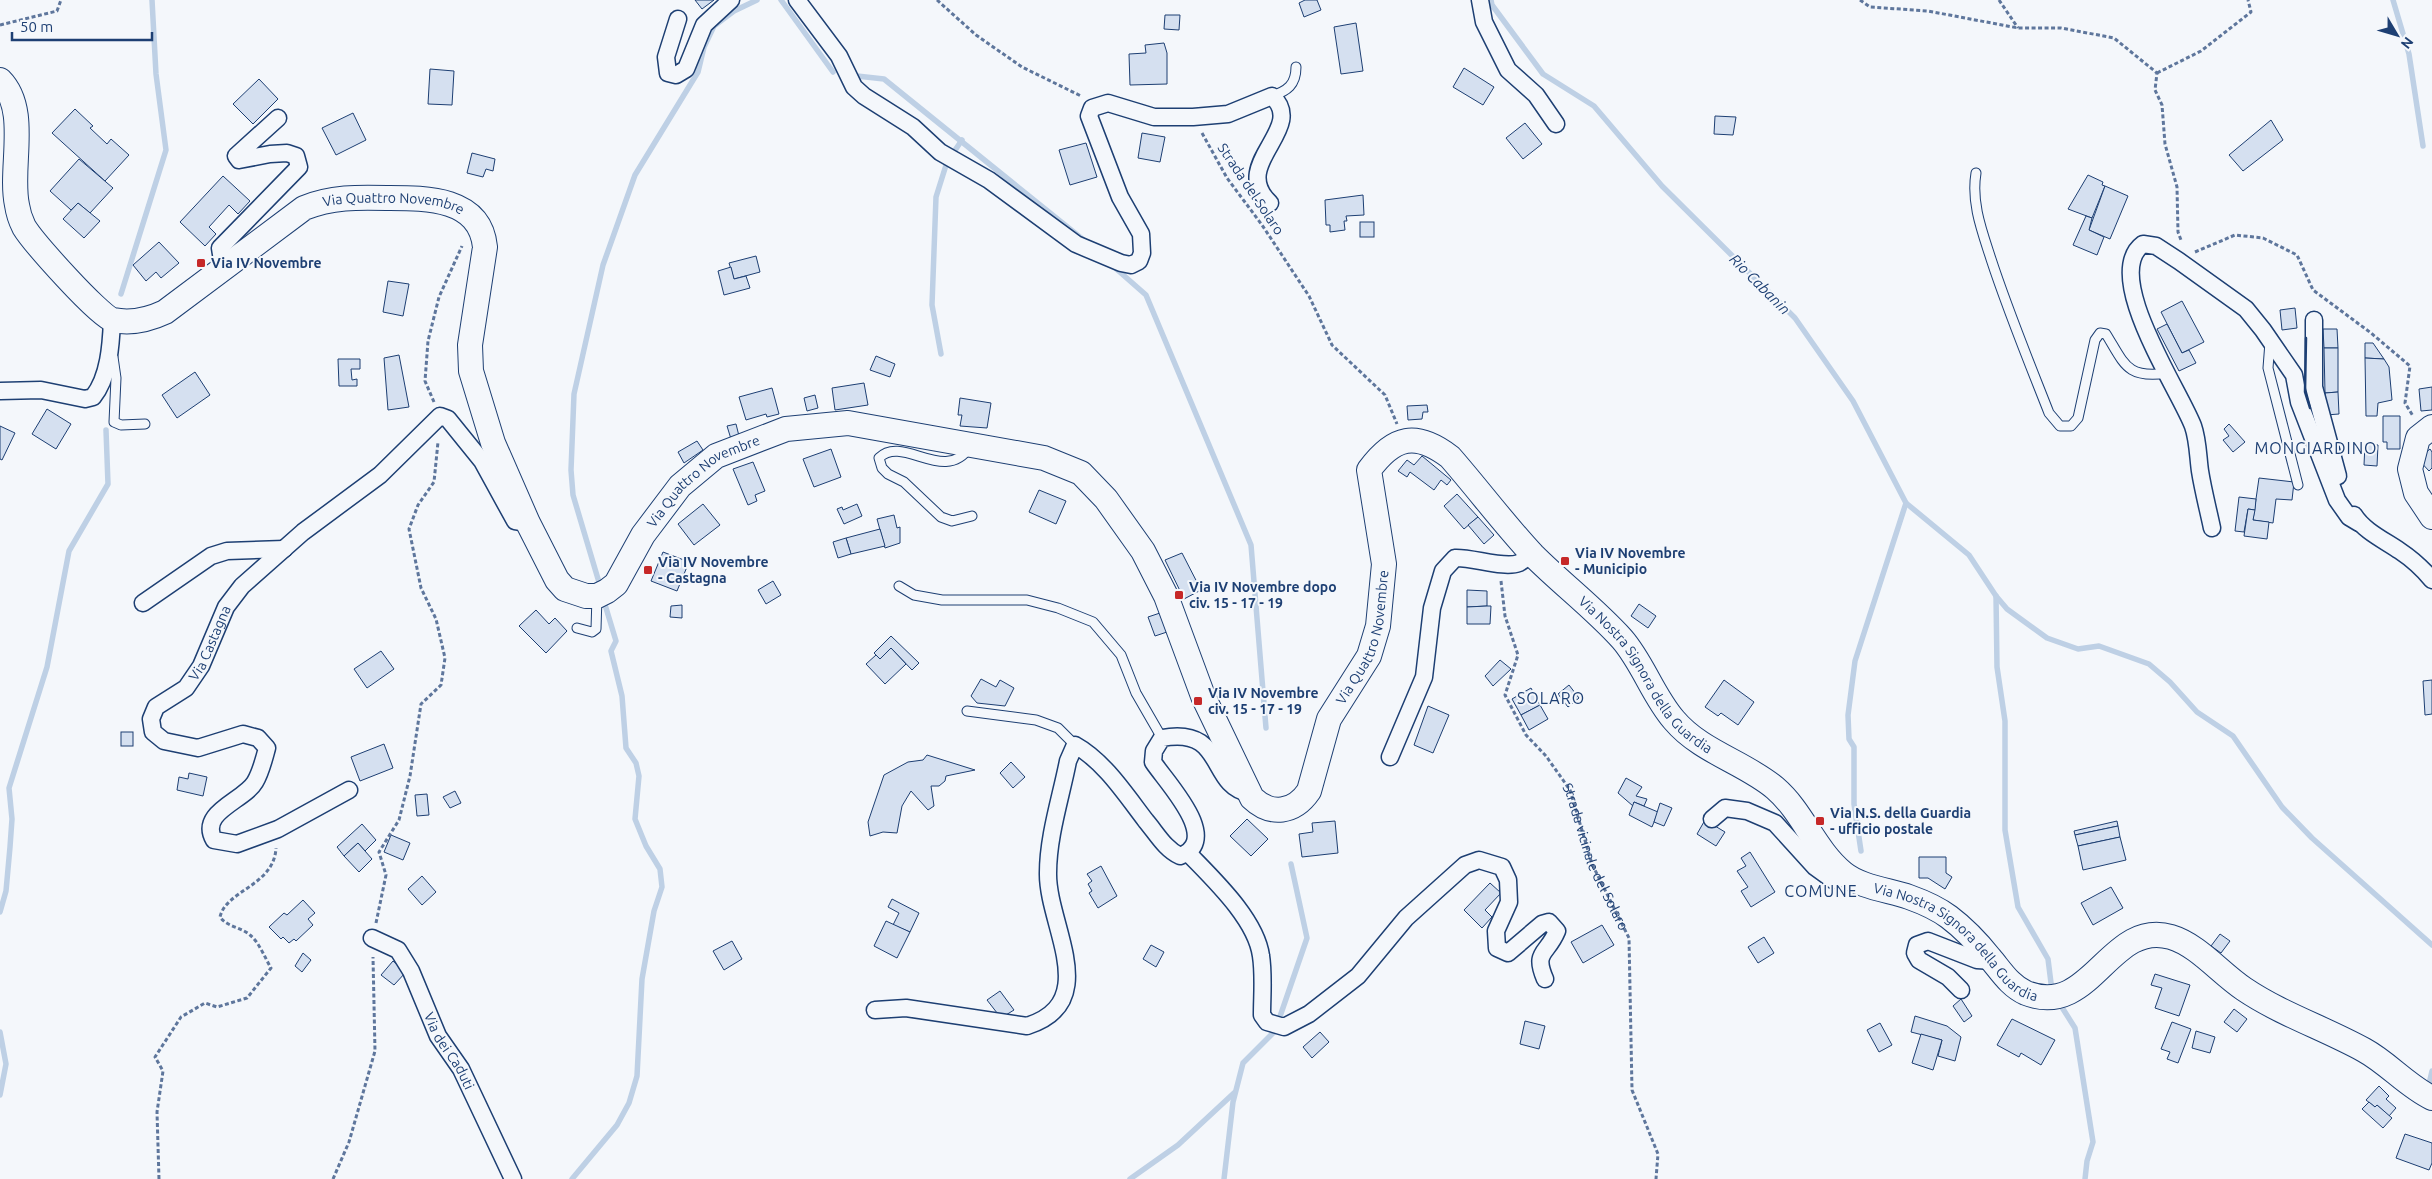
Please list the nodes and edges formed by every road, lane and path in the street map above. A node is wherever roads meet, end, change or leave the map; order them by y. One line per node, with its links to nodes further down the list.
1 (61, 0): 10 (path)
2 (731, 0): 9 (street)
3 (797, 0): 17 (street)
4 (938, 0): 15 (path)
5 (1480, 0): 19 (street)
6 (1860, 0): 11 (path)
7 (1999, 0): 11 (path)
8 (2248, 0): 13 (path)
9 (678, 19)
10 (0, 26)
11 (2018, 28): 13 (path)
12 (1296, 67): 16 (lane)
13 (2157, 73): 23 (path)
14 (0, 80): 26 (main road)
15 (1089, 95)
16 (1272, 96): 17 (street); 21 (street)
17 (1193, 117): 35 (path, Strada del Solaro)
18 (278, 118): 25 (street)
19 (1556, 124)
20 (1976, 173): 30 (lane)
21 (1270, 203)
22 (474, 221): 25 (main road, Via Quattro Novembre); 32 (path); 40 (main road, Via Quattro Novembre)
23 (2183, 248)
24 (2194, 252): 34 (path)
25 (224, 267): 26 (main road, Via Quattro Novembre)
26 (112, 320): 29 (street)
27 (2314, 320): 41 (street)
28 (2270, 339): 30 (street); 37 (lane); 41 (street)
29 (111, 344): 31 (street); 33 (lane)
30 (2168, 373): 42 (street)
31 (0, 391)
32 (440, 416): 40 (street); 43 (street, Via Castagna); 61 (path)
33 (145, 424)
34 (2425, 432): 39 (main road)
35 (1404, 441): 44 (main road, Via Nostra Signora della Guardia); 56 (main road, Via Quattro Novembre)
36 (972, 445): 38 (lane); 48 (main road, Via Quattro Novembre); 56 (main road, Via Quattro Novembre)
37 (2298, 485)
38 (972, 516)
39 (2432, 517)
40 (528, 523): 48 (main road, Via Quattro Novembre)
41 (2359, 523): 46 (street)
42 (2212, 528)
43 (284, 549): 49 (street); 58 (street, Via Castagna)
44 (1532, 553): 45 (street); 60 (main road, Via Nostra Signora della Guardia)
45 (1481, 562): 54 (street); 70 (path, Strada vicinale del Solaro)
46 (2432, 580)
47 (899, 586): 52 (lane)
48 (605, 591): 50 (lane)
49 (143, 603)
50 (576, 628)
51 (966, 711): 53 (lane)
52 (1162, 738): 56 (street); 59 (street)
53 (1075, 745): 59 (street); 65 (street)
54 (1390, 756)
55 (349, 790): 58 (street, Via Castagna)
56 (1249, 793)
57 (1712, 819): 60 (street)
58 (278, 829): 67 (path)
59 (1188, 853): 63 (street)
60 (1846, 876): 62 (main road, Via Nostra Signora della Guardia)
61 (372, 938): 68 (path); 69 (street, Via dei Caduti)
62 (1993, 961): 64 (street); 66 (main road, Via Nostra Signora della Guardia)
63 (1545, 979)
64 (1961, 990)
65 (875, 1010)
66 (2432, 1098)
67 (159, 1179)
68 (333, 1179)
69 (513, 1179)
70 (1656, 1179)

